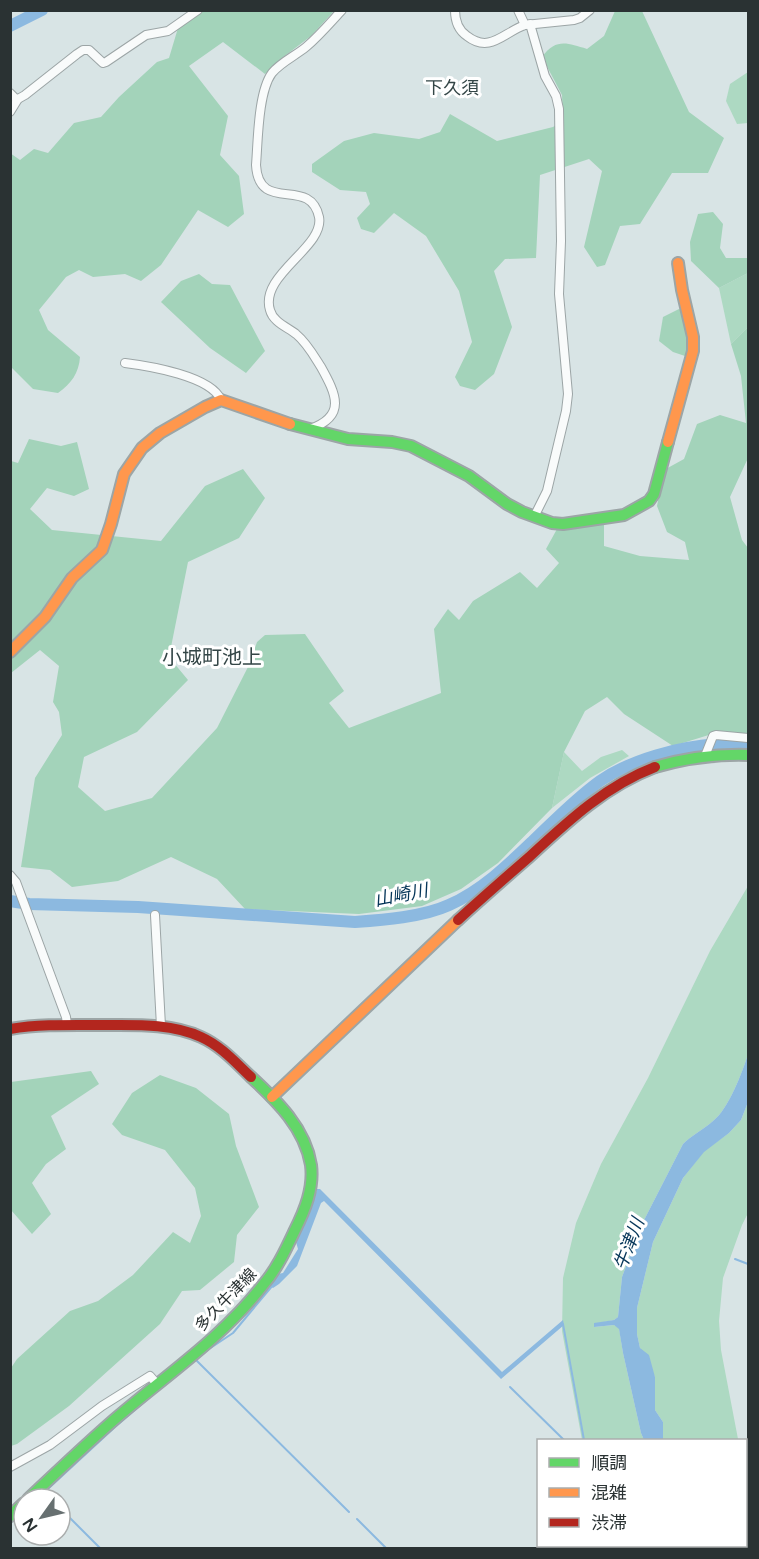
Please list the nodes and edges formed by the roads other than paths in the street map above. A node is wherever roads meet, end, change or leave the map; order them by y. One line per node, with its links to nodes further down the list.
1 (198, 10): 8 (street)
2 (342, 10): 13 (street)
3 (455, 10): 6 (street)
4 (518, 10): 6 (street)
5 (590, 10): 6 (street)
6 (528, 25): 14 (street)
7 (10, 93): 8 (street)
8 (18, 99): 9 (street)
9 (10, 112)
10 (678, 263): 14 (street)
11 (125, 363): 12 (street)
12 (221, 400): 13 (street); 15 (street)
13 (310, 429): 14 (street)
14 (534, 517)
15 (10, 652)
16 (748, 738): 17 (street)
17 (706, 753): 18 (street); 24 (street)
18 (748, 755)
19 (10, 875): 21 (street)
20 (155, 915): 22 (street)
21 (67, 1024): 22 (street, 多久牛津線); 23 (street, 多久牛津線)
22 (161, 1026): 24 (street, 多久牛津線)
23 (10, 1029)
24 (272, 1097): 25 (street, 多久牛津線)
25 (157, 1384): 26 (street); 27 (street, 多久牛津線)
26 (10, 1467)
27 (41, 1487)

